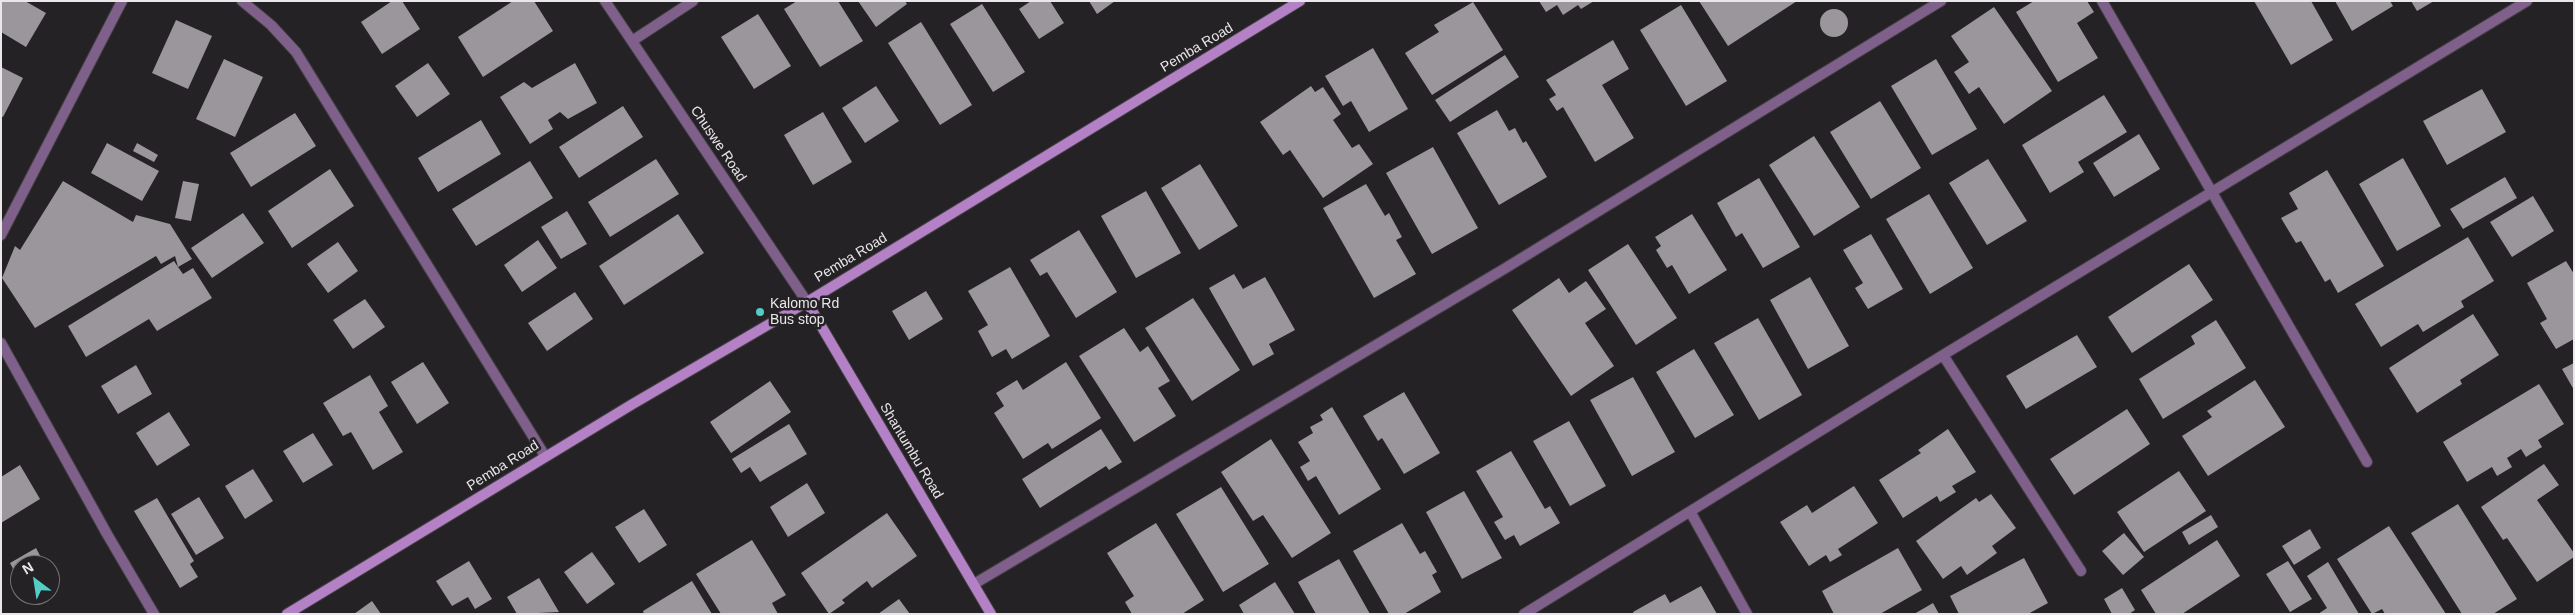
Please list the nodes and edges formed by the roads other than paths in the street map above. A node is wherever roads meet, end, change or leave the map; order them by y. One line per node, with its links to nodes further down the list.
1 (122, 1): 11 (street)
2 (242, 1): 15 (street)
3 (606, 1): 9 (street, Chuswe Road)
4 (694, 1): 9 (street)
5 (1300, 1): 12 (street, Pemba Road)
6 (1941, 1): 19 (street)
7 (2102, 1): 10 (street)
8 (2527, 1): 10 (street)
9 (632, 41): 12 (street, Chuswe Road)
10 (2213, 193): 14 (street); 16 (street)
11 (1, 235)
12 (807, 302): 15 (street, Pemba Road); 19 (street, Shantumbu Road)
13 (1, 343): 20 (street)
14 (1943, 355): 17 (street); 18 (street)
15 (545, 456): 21 (street, Pemba Road)
16 (2367, 462)
17 (1691, 513): 23 (street); 24 (street)
18 (2081, 571)
19 (974, 584): 22 (street, Shantumbu Road)
20 (154, 614)
21 (287, 614)
22 (991, 614)
23 (1524, 614)
24 (1748, 614)

